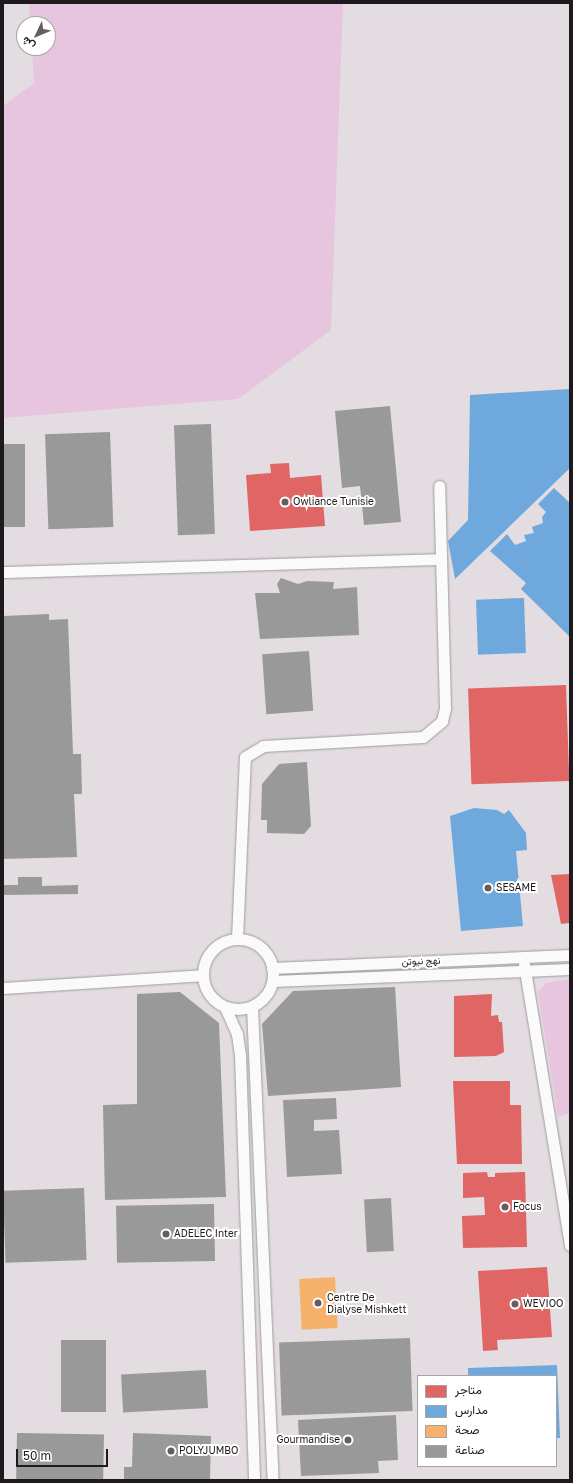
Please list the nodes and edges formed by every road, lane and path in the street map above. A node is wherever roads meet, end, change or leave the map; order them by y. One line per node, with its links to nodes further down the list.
1 (439, 486): 2 (street)
2 (440, 559): 3 (street); 4 (street)
3 (3, 572)
4 (237, 939): 7 (street); 10 (street)
5 (570, 955): 6 (street, نهج نيوتن)
6 (523, 957): 7 (street, نهج نيوتن); 9 (street)
7 (272, 968): 11 (street)
8 (570, 969): 9 (street, نهج نيوتن)
9 (525, 970): 11 (street, نهج نيوتن); 15 (street)
10 (202, 975): 12 (street); 13 (street)
11 (273, 981): 14 (street)
12 (3, 988)
13 (225, 1007): 14 (street); 17 (street)
14 (252, 1007): 16 (street)
15 (570, 1246)
16 (265, 1307): 17 (street); 19 (street)
17 (248, 1309): 18 (street)
18 (254, 1480)
19 (273, 1480)

